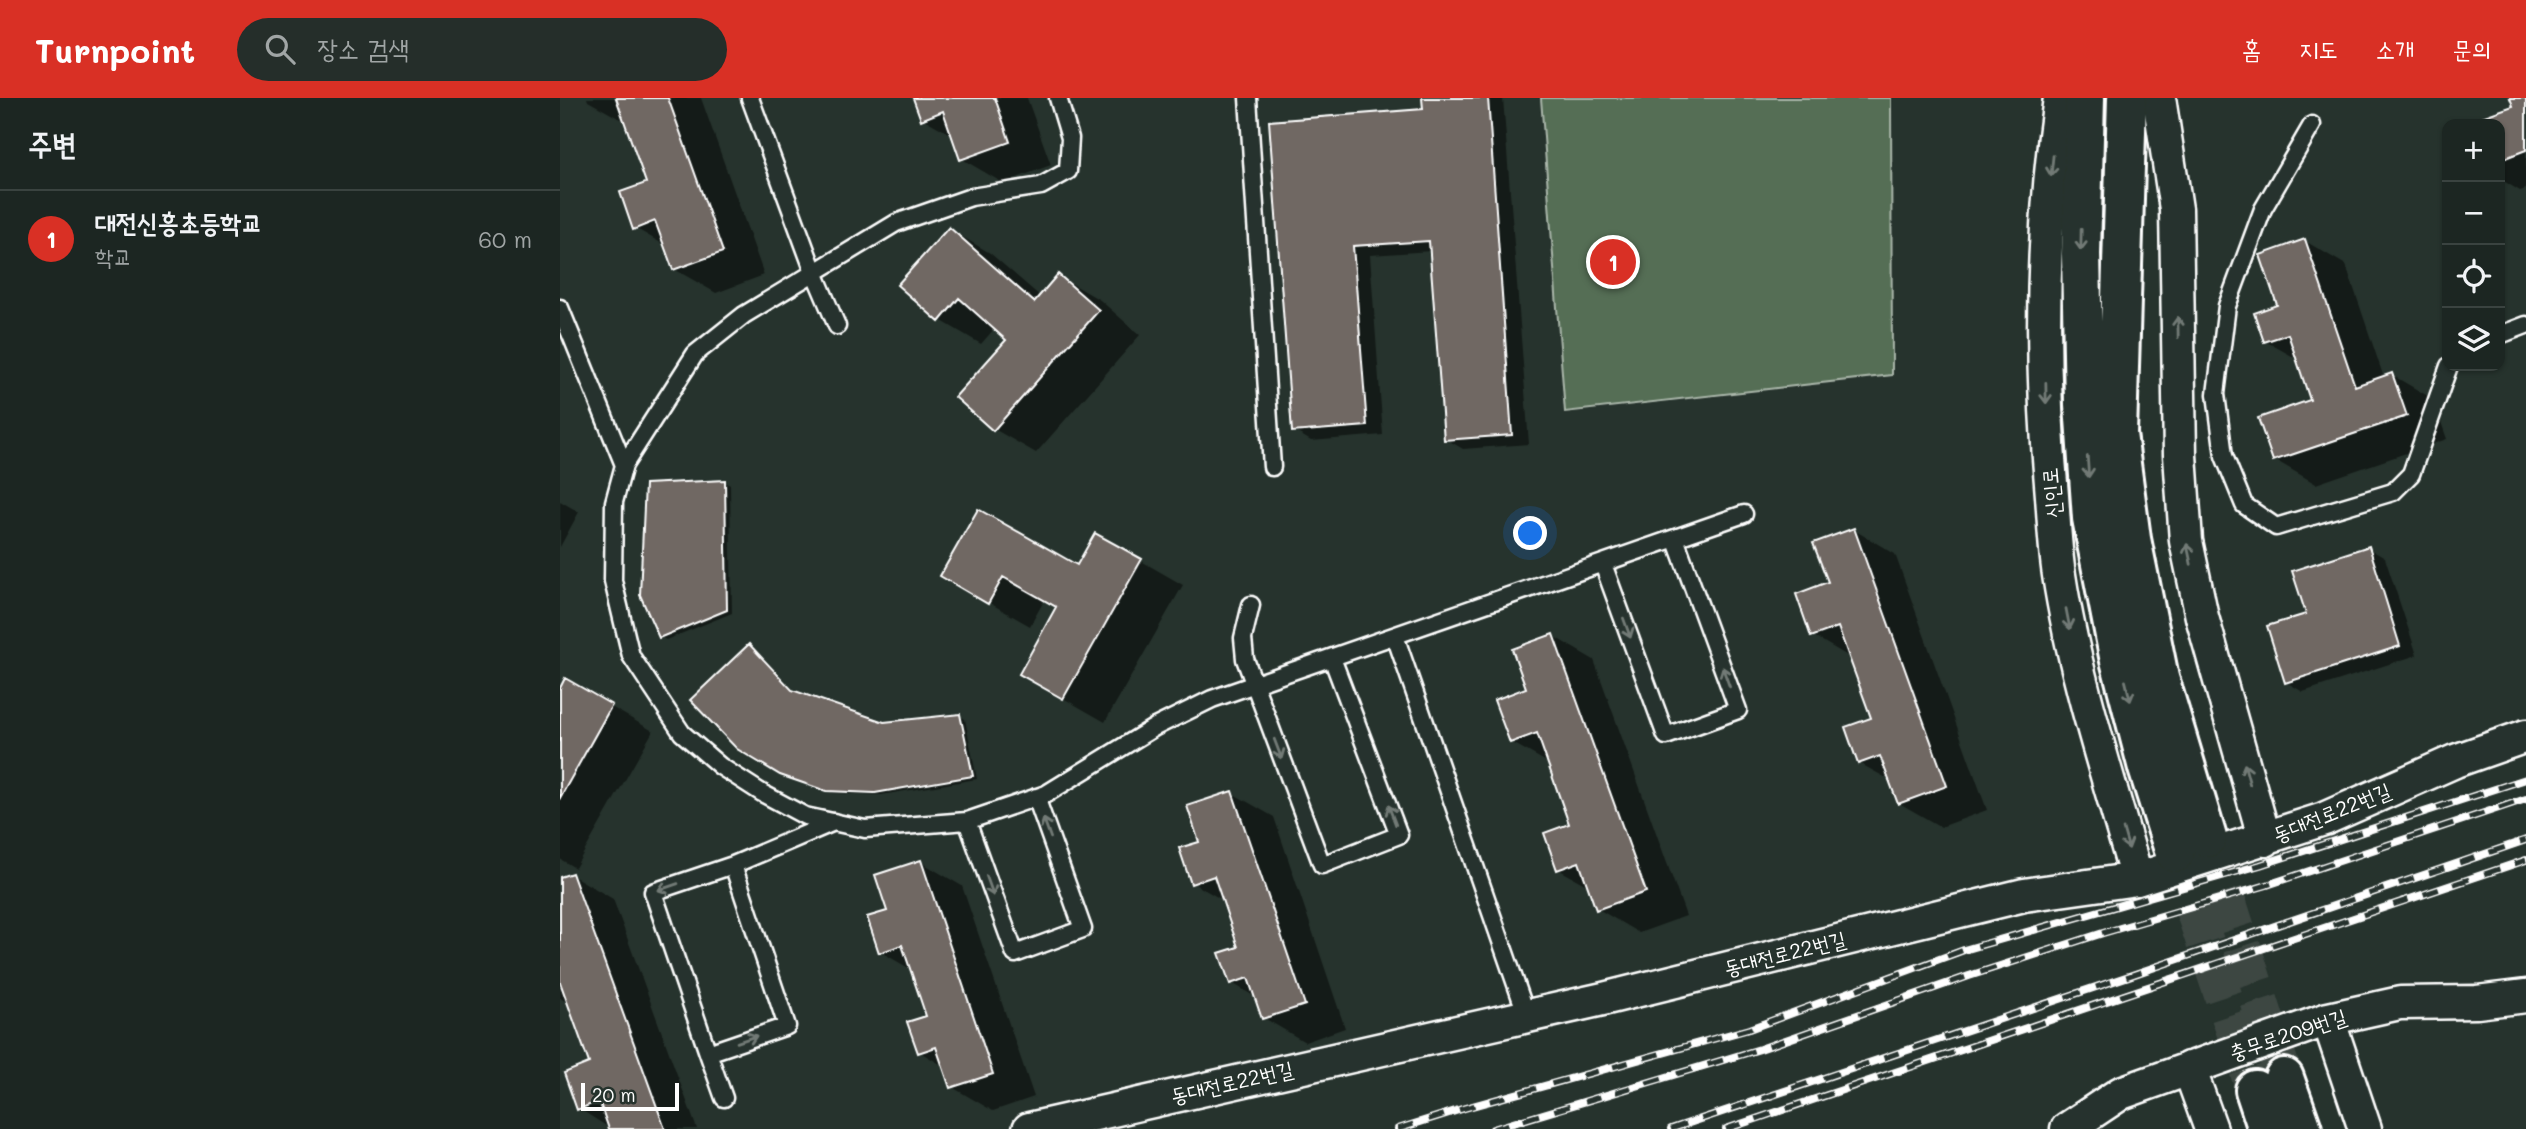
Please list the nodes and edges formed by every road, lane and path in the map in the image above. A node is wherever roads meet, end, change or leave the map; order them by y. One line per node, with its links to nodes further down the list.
1 (750, 98): 9 (lane)
2 (1058, 98): 9 (lane)
3 (1248, 98): 16 (lane)
4 (2060, 98): 30 (street, 신인로, one-way to 30)
5 (2085, 98): 6 (street, 신인로, one-way to 6)
6 (2127, 98)
7 (2159, 98): 28 (street, one-way to 7)
8 (2312, 125): 14 (lane)
9 (814, 272): 12 (lane); 15 (lane)
10 (560, 308): 15 (lane)
11 (2526, 325): 13 (lane)
12 (837, 326)
13 (2505, 333)
14 (2447, 371)
15 (624, 465): 27 (lane)
16 (1272, 467)
17 (1744, 514): 18 (lane)
18 (1675, 538): 19 (lane); 19 (lane, one-way to 18)
19 (1603, 564): 21 (lane)
20 (1251, 605): 23 (lane)
21 (1395, 636): 22 (lane); 32 (lane)
22 (1332, 658): 23 (lane); 23 (lane, one-way to 22)
23 (1253, 685): 25 (lane)
24 (2526, 736): 28 (street, 동대전로22번길)
25 (1035, 797): 26 (lane); 26 (lane, one-way to 25)
26 (967, 821): 27 (lane)
27 (834, 822): 29 (lane)
28 (2265, 840): 30 (street, 동대전로22번길)
29 (733, 865): 34 (lane, one-way to 29); 34 (lane, one-way to 34)
30 (2137, 879): 32 (street, 동대전로22번길)
31 (2526, 996): 33 (street, 충무로209번길)
32 (1527, 1016): 37 (street, 동대전로22번길)
33 (2328, 1019): 35 (street, 충무로209번길); 42 (street)
34 (708, 1053): 36 (lane)
35 (2189, 1068): 38 (street, 충무로209번길); 39 (street)
36 (724, 1098)
37 (1029, 1129)
38 (2067, 1129)
39 (2211, 1129)
40 (2268, 1129): 41 (street)
41 (2302, 1129)
42 (2365, 1129)

